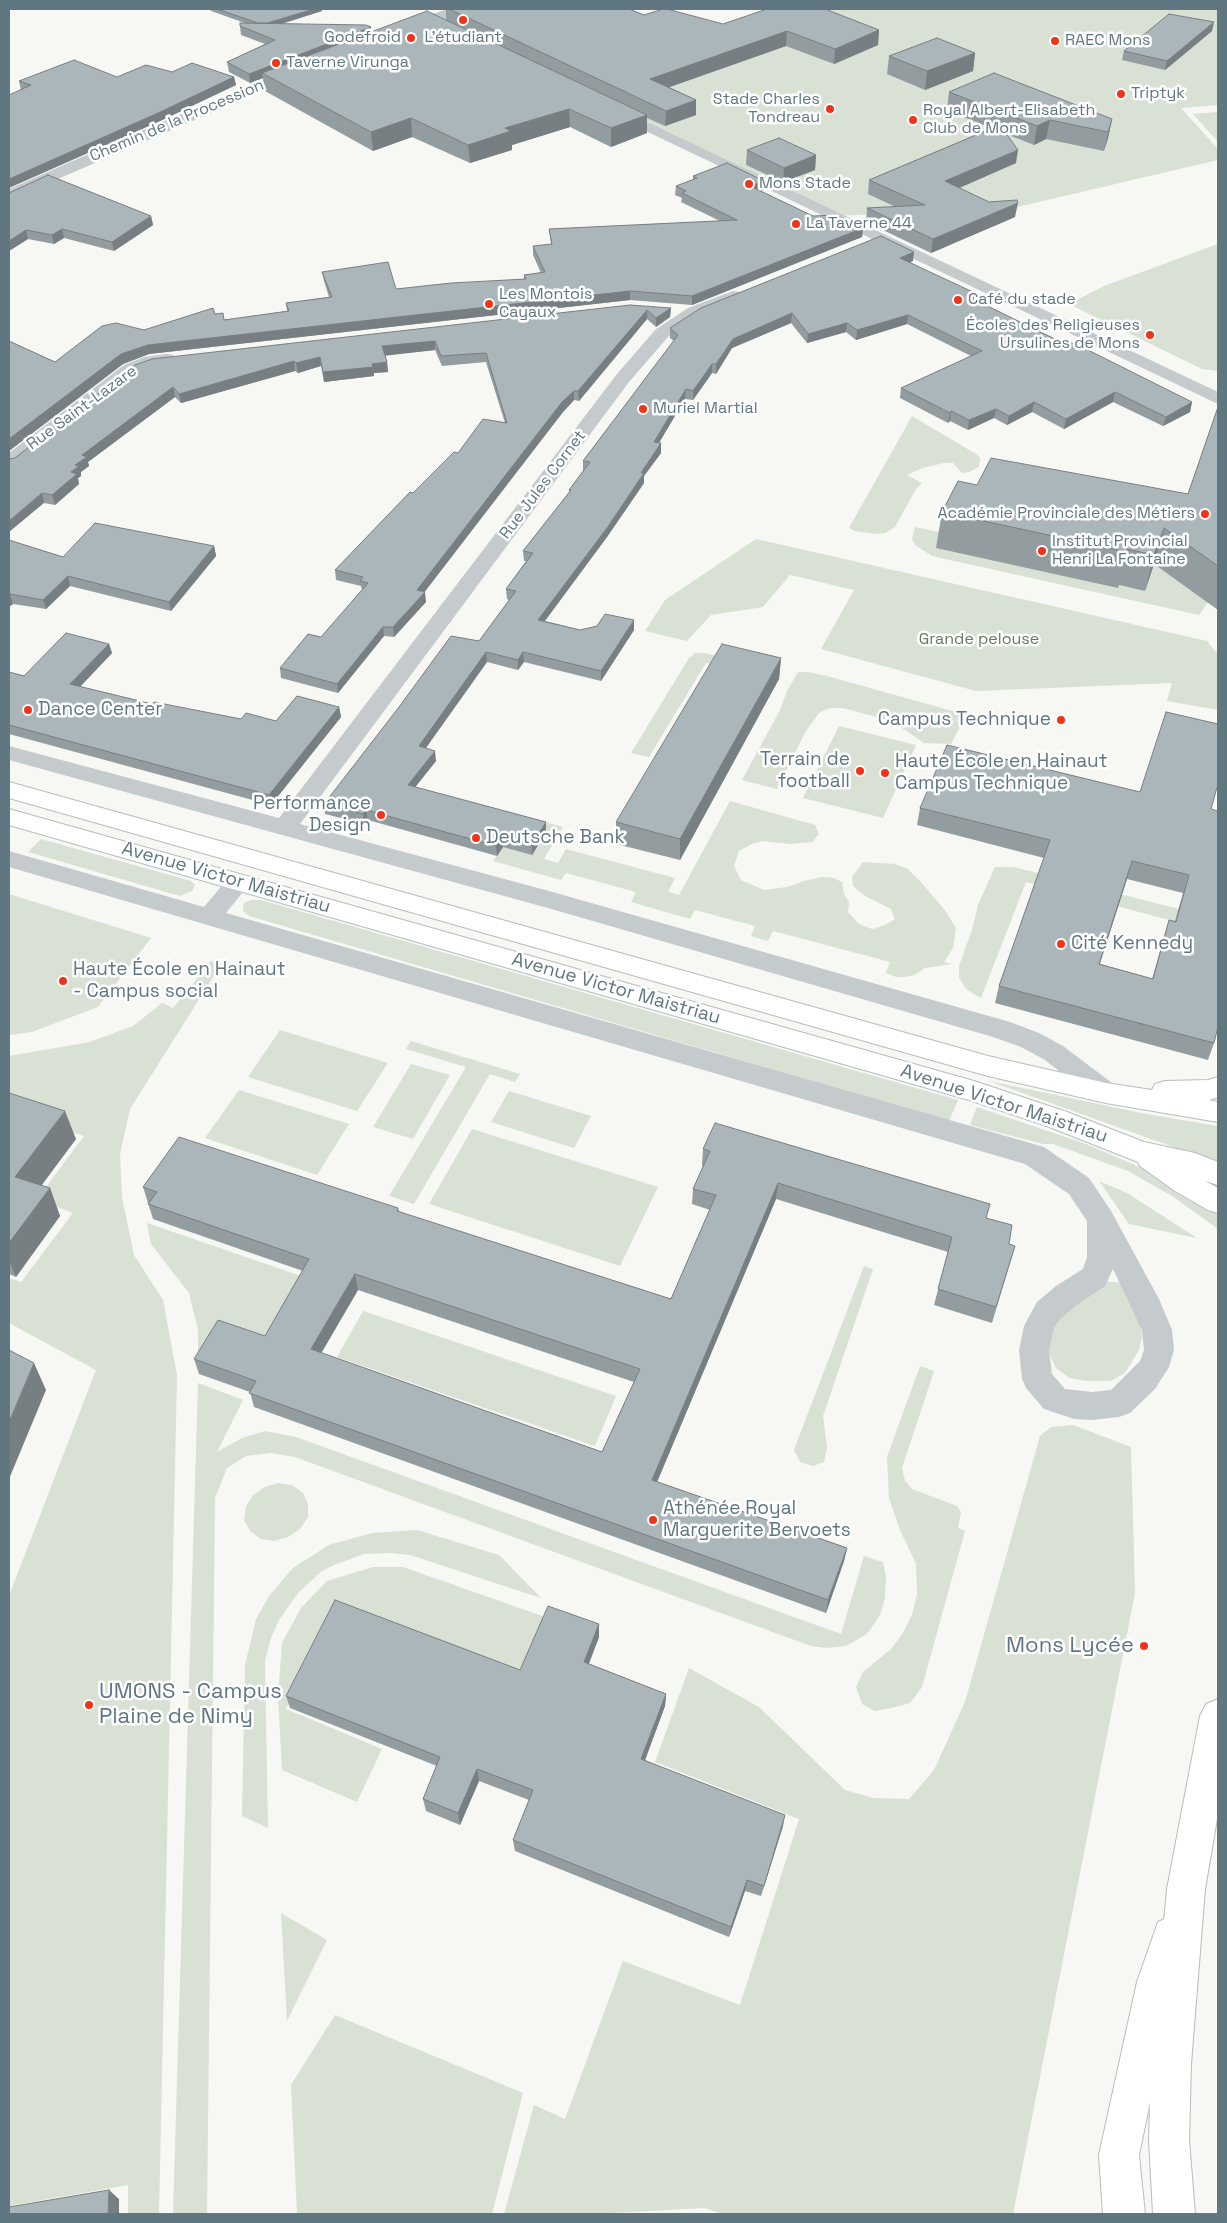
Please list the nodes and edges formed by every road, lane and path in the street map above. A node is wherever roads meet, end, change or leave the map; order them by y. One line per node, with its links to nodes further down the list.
1 (459, 9): 2 (street)
2 (430, 21): 3 (street); 4 (street)
3 (446, 29)
4 (388, 35)
5 (315, 64): 7 (street, Chemin de la Procession)
6 (600, 104): 8 (street)
7 (9, 195)
8 (879, 238): 9 (street); 14 (street)
9 (860, 245)
10 (749, 290): 12 (street, Rue Jules Cornet)
11 (663, 311): 12 (street)
12 (694, 312): 19 (street, Rue Jules Cornet)
13 (180, 356): 15 (street, Rue Saint-Lazare)
14 (1218, 399)
15 (9, 462)
16 (9, 753): 19 (street, Avenue Victor Maistriau)
17 (9, 790): 24 (main road, Avenue Victor Maistriau)
18 (9, 817): 21 (main road, Avenue Victor Maistriau)
19 (284, 828): 24 (street, Avenue Victor Maistriau)
20 (9, 859): 22 (street, Avenue Victor Maistriau)
21 (239, 882): 22 (street); 26 (main road, Avenue Victor Maistriau)
22 (209, 917): 29 (street, Avenue Victor Maistriau)
23 (1218, 1087): 24 (main road)
24 (1106, 1093): 25 (main road, Avenue Victor Maistriau)
25 (1218, 1112)
26 (1140, 1152): 27 (main road, Avenue Victor Maistriau); 28 (main road)
27 (1218, 1174)
28 (1218, 1202)
29 (1101, 1219): 29 (street, Avenue Victor Maistriau)
30 (1218, 1716): 31 (main road)
31 (1186, 1889): 32 (main road); 33 (main road)
32 (1124, 2214)
33 (1174, 2214)

